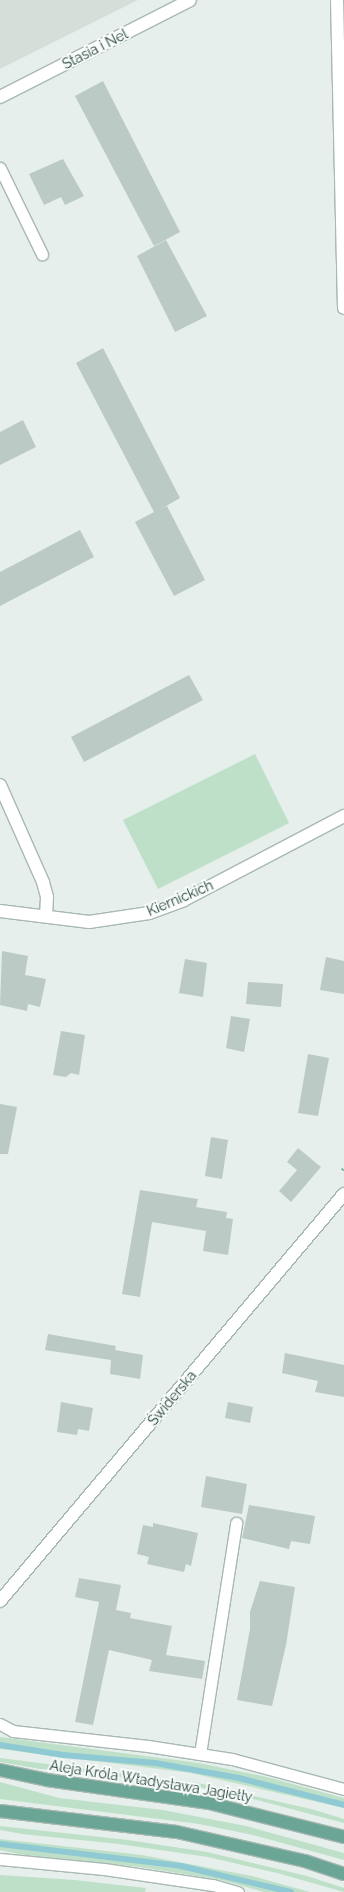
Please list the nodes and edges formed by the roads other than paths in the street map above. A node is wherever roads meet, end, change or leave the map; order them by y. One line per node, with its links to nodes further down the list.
1 (190, 0): 3 (street, Stasia i Nel)
2 (337, 0): 6 (street)
3 (0, 97)
4 (0, 168): 5 (lane)
5 (42, 254)
6 (344, 308)
7 (0, 785): 10 (street)
8 (344, 816): 10 (street, Kiernickich)
9 (0, 911): 10 (street, Kiernickich)
10 (46, 916)
11 (344, 1194): 13 (street, Świderska)
12 (236, 1523): 15 (lane)
13 (0, 1602)
14 (0, 1724): 15 (lane)
15 (200, 1754): 17 (lane)
16 (0, 1770): 19 (main road, Aleja Króla Władysława Jagiełły)
17 (344, 1789)
18 (0, 1811): 21 (main road)
19 (344, 1837)
20 (0, 1859): 22 (lane)
21 (344, 1874)
22 (238, 1892)

